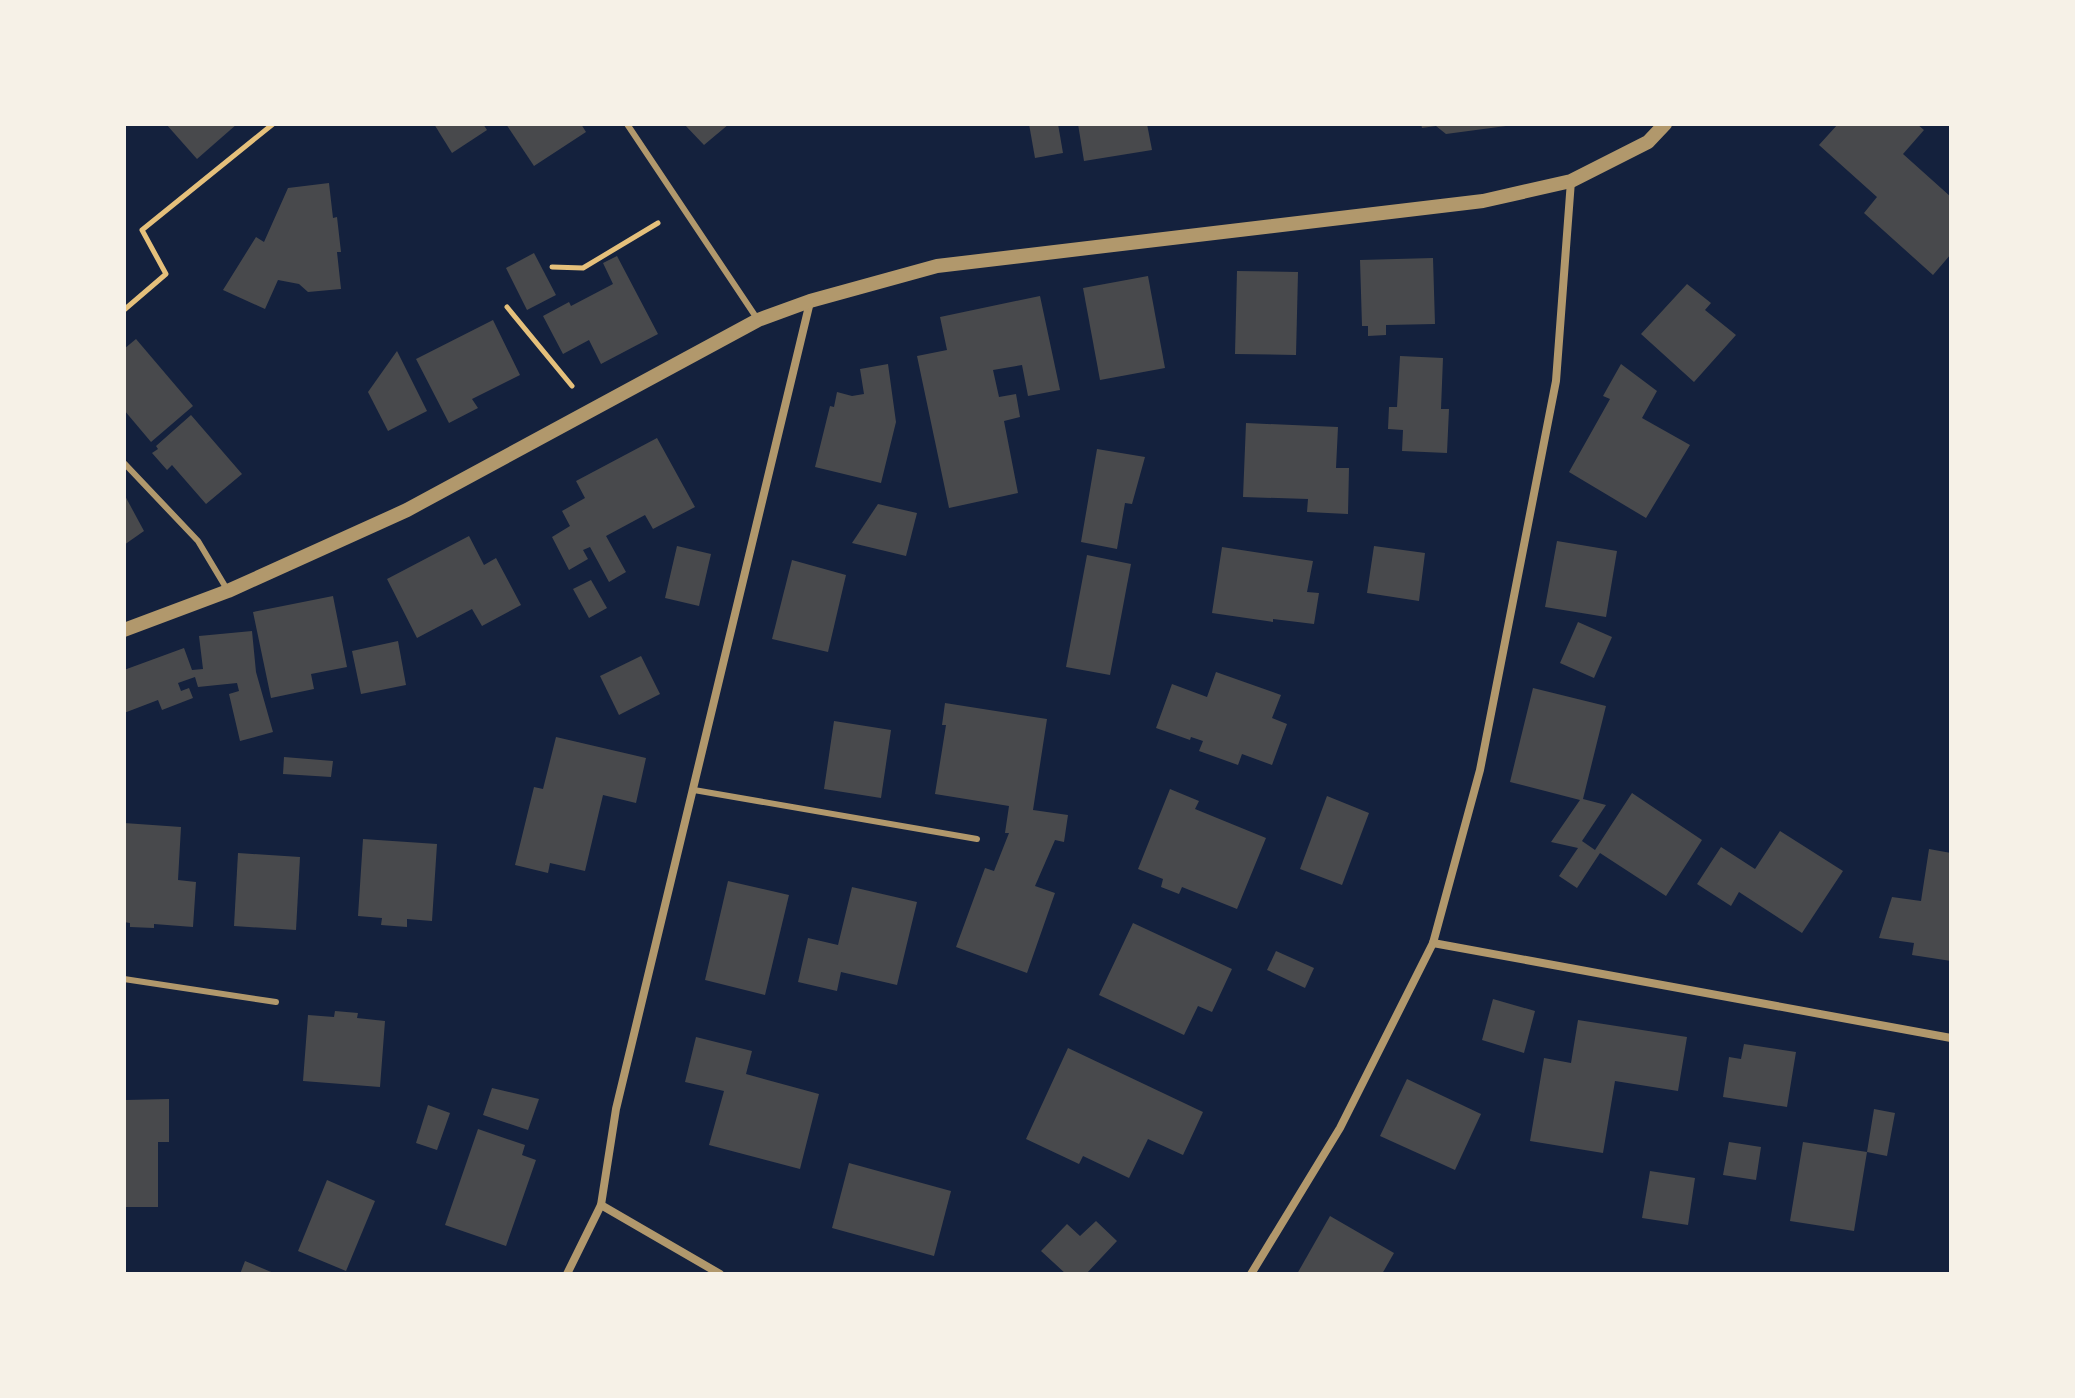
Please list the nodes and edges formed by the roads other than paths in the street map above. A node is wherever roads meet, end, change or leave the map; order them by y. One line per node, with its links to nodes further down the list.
1 (627, 124): 5 (lane)
2 (1665, 124): 3 (street)
3 (1571, 181): 4 (street); 11 (street)
4 (810, 301): 5 (street); 9 (street)
5 (758, 320): 7 (street)
6 (124, 463): 7 (lane)
7 (228, 591): 8 (street)
8 (124, 630)
9 (694, 790): 10 (lane); 15 (street)
10 (977, 839)
11 (1433, 943): 14 (street); 18 (street)
12 (124, 979): 13 (lane)
13 (276, 1002)
14 (1951, 1038)
15 (601, 1205): 16 (street); 17 (street)
16 (567, 1274)
17 (720, 1274)
18 (1251, 1274)

